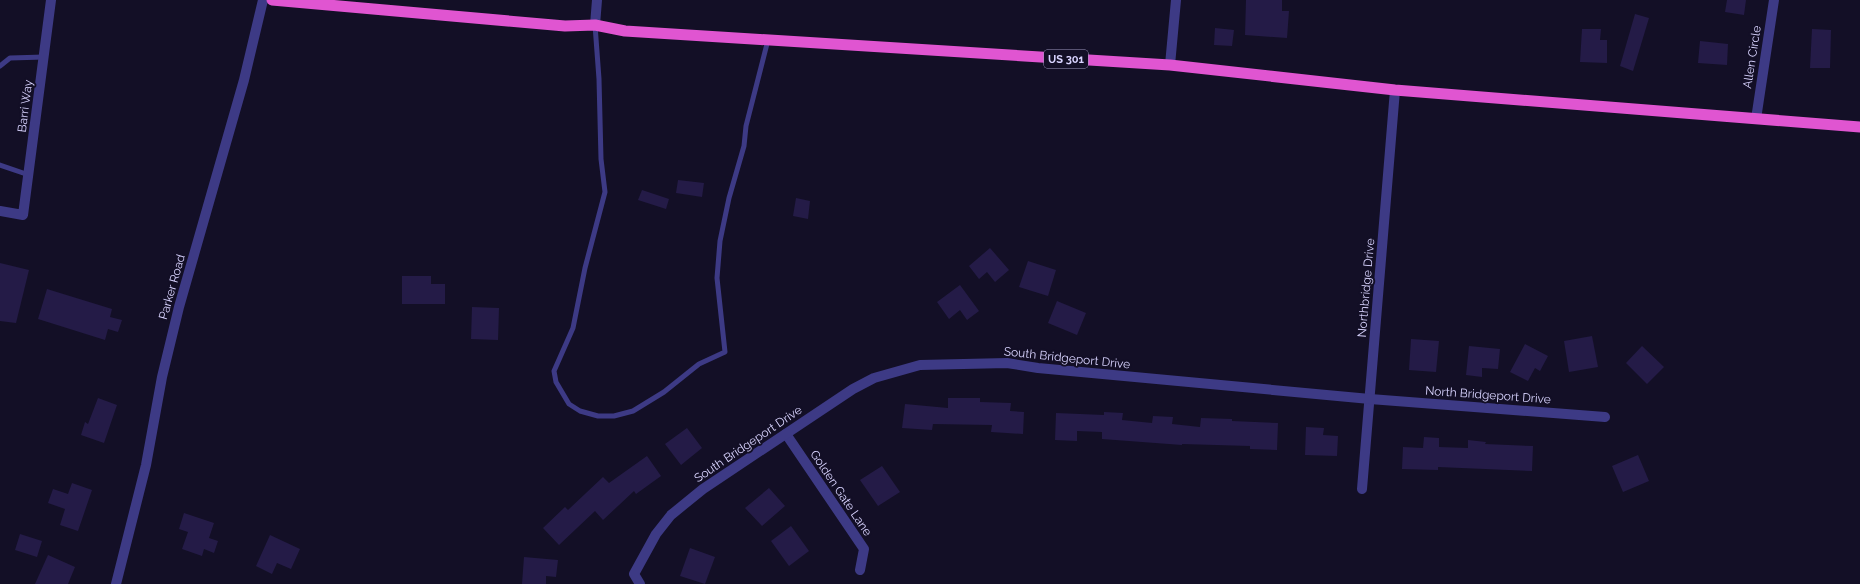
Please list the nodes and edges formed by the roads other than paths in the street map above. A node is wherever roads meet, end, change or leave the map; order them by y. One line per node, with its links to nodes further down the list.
1 (52, 0): 10 (street, Barri Way)
2 (263, 0): 24 (street, Parker Road)
3 (272, 0): 7 (highway, US 301)
4 (597, 0): 8 (street)
5 (1176, 0): 11 (street)
6 (1774, 0): 14 (street, Allen Circle)
7 (305, 1): 8 (highway, US 301)
8 (595, 25): 9 (highway, US 301); 9 (lane)
9 (768, 40): 11 (highway, US 301)
10 (44, 57): 12 (lane); 17 (street, Barri Way)
11 (1170, 65): 13 (highway, US 301)
12 (0, 66)
13 (1395, 90): 14 (highway, US 301); 19 (street, Northbridge Drive)
14 (1756, 119): 15 (highway, US 301)
15 (1860, 127)
16 (0, 165): 17 (lane)
17 (29, 175): 18 (street, Barri Way)
18 (0, 211)
19 (1370, 399): 20 (street, North Bridgeport Drive); 21 (street, South Bridgeport Drive); 22 (street, Northbridge Drive)
20 (1605, 417)
21 (786, 434): 23 (street, Golden Gate Lane); 25 (street, South Bridgeport Drive)
22 (1362, 489)
23 (860, 570)
24 (116, 584)
25 (640, 584)

